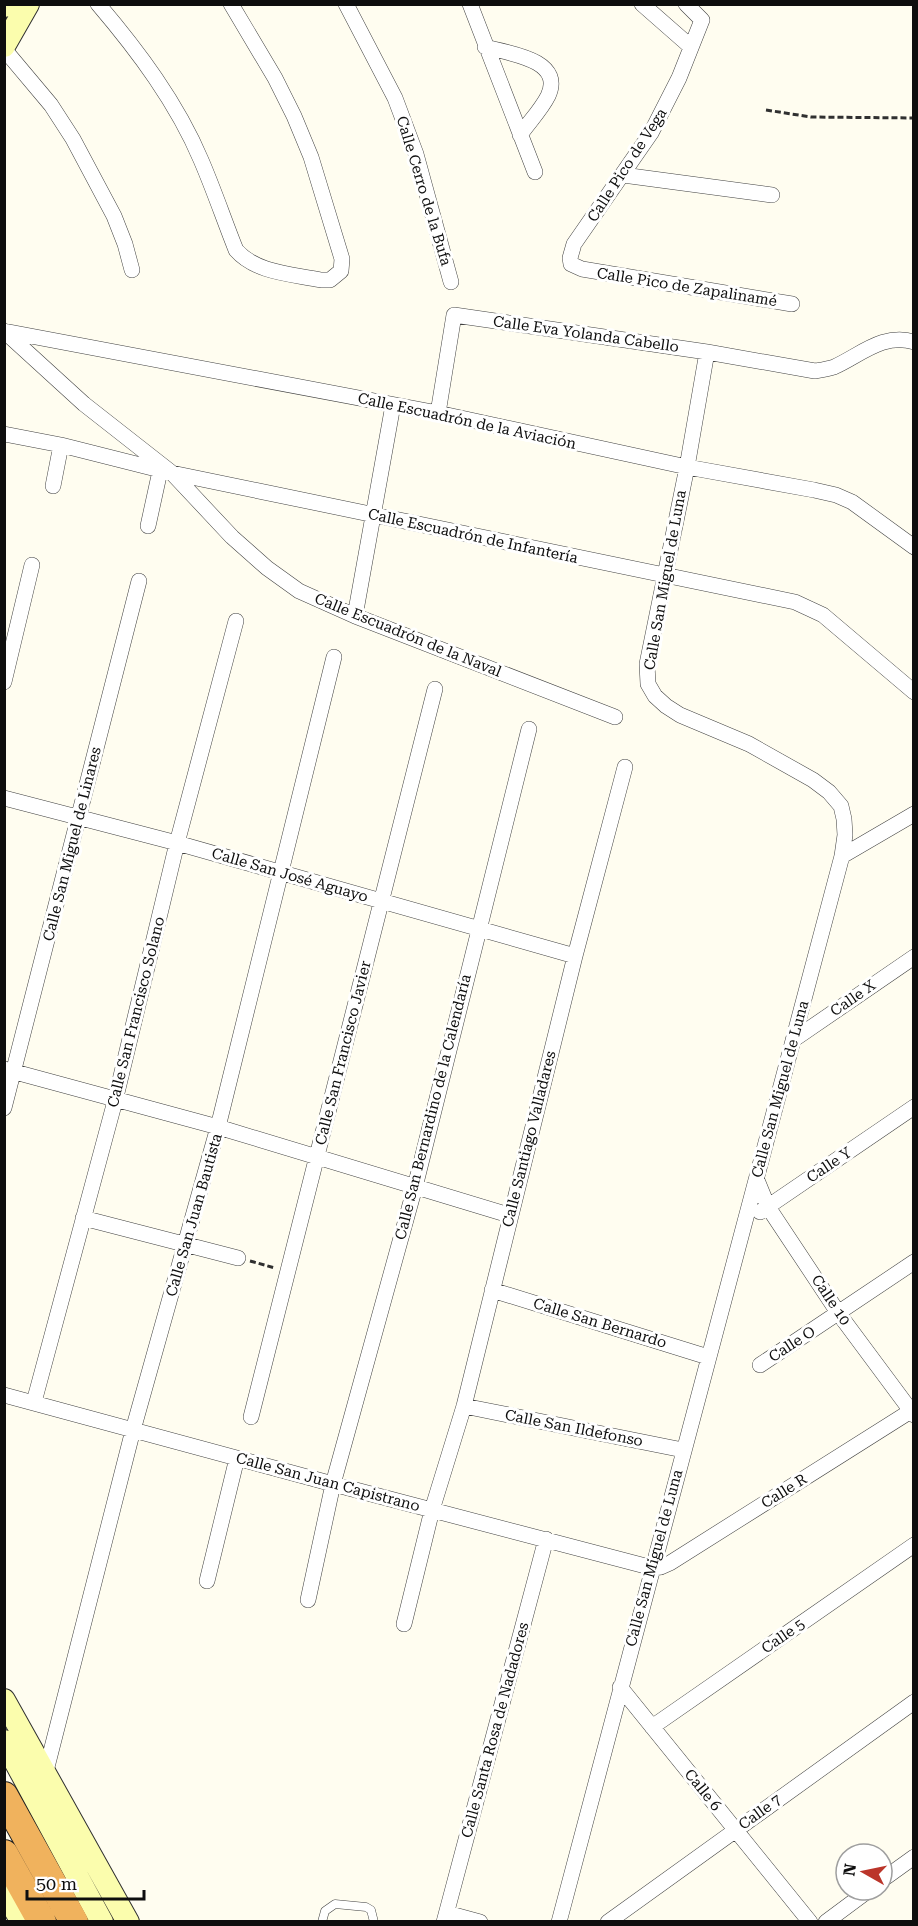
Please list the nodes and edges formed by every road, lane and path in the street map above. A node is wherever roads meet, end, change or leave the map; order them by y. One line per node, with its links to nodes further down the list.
1 (28, 4): 8 (street)
2 (98, 4): 3 (street)
3 (231, 4)
4 (346, 4): 19 (street, Calle Cerro de la Bufa)
5 (470, 4): 9 (street)
6 (642, 4): 10 (street)
7 (686, 4): 10 (street, Calle Pico de Vega)
8 (4, 47): 18 (street)
9 (485, 47): 13 (street); 13 (street)
10 (691, 48): 15 (street, Calle Pico de Vega)
11 (766, 110): 12 (path)
12 (914, 118)
13 (520, 135): 14 (street)
14 (535, 171)
15 (623, 175): 16 (street); 17 (street, Calle Pico de Vega)
16 (772, 195)
17 (582, 269): 20 (street, Calle Pico de Zapalinamé)
18 (132, 270)
19 (451, 282)
20 (792, 304)
21 (4, 331): 24 (street, Calle Escuadrón de la Aviación); 29 (street, Calle Escuadrón de la Naval)
22 (914, 342): 23 (street, Calle Eva Yolanda Cabello)
23 (707, 352): 25 (street, Calle Eva Yolanda Cabello); 28 (street, Calle San Miguel de Luna)
24 (393, 405): 25 (street, Calle Escuadrón de la Aviación); 31 (street)
25 (438, 413): 28 (street, Calle Escuadrón de la Aviación)
26 (4, 434): 27 (street, Calle Escuadrón de Infantería)
27 (61, 445): 29 (street, Calle Escuadrón de Infantería); 30 (street)
28 (687, 467): 33 (street, Calle Escuadrón de la Aviación); 35 (street, Calle San Miguel de Luna)
29 (166, 472): 31 (street, Calle Escuadrón de Infantería); 32 (street); 37 (street, Calle Escuadrón de la Naval)
30 (53, 486)
31 (373, 516): 35 (street, Calle Escuadrón de Infantería); 37 (street)
32 (148, 526)
33 (914, 547)
34 (32, 565): 40 (street)
35 (663, 576): 42 (street, Calle Escuadrón de Infantería); 50 (street, Calle San Miguel de Luna)
36 (139, 581): 48 (street, Calle San Miguel de Linares)
37 (355, 616): 43 (street, Calle Escuadrón de la Naval)
38 (236, 621): 49 (street, Calle San Francisco Solano)
39 (334, 657): 51 (street, Calle San Juan Bautista)
40 (4, 682)
41 (435, 689): 52 (street, Calle San Francisco Javier)
42 (914, 692)
43 (615, 717)
44 (528, 729): 53 (street, Calle San Bernardino de la Calendaría)
45 (625, 767): 54 (street, Calle Santiago Valladares)
46 (4, 798): 48 (street, Calle San José Aguayo)
47 (914, 814): 50 (street)
48 (79, 817): 49 (street, Calle San José Aguayo); 57 (street, Calle San Miguel de Linares)
49 (177, 843): 51 (street, Calle San José Aguayo); 58 (street, Calle San Francisco Solano)
50 (842, 856): 56 (street, Calle San Miguel de Luna)
51 (281, 872): 52 (street, Calle San José Aguayo); 61 (street, Calle San Juan Bautista)
52 (381, 900): 53 (street, Calle San José Aguayo); 62 (street, Calle San Francisco Javier)
53 (478, 927): 54 (street, Calle San José Aguayo); 64 (street, Calle San Bernardino de la Calendaría)
54 (574, 956): 66 (street, Calle Santiago Valladares)
55 (914, 957): 56 (street, Calle X)
56 (792, 1040): 63 (street, Calle San Miguel de Luna)
57 (10, 1071): 58 (street); 60 (street, Calle San Miguel de Linares)
58 (115, 1101): 61 (street); 67 (street, Calle San Francisco Solano)
59 (914, 1107): 65 (street, Calle Y)
60 (4, 1108)
61 (218, 1127): 62 (street); 69 (street, Calle San Juan Bautista)
62 (317, 1158): 64 (street); 72 (street, Calle San Francisco Javier)
63 (757, 1180): 65 (street, Calle 10); 68 (street, Calle San Miguel de Luna)
64 (415, 1187): 66 (street); 85 (street, Calle San Bernardino de la Calendaría)
65 (768, 1207): 68 (street, Calle Y); 74 (street, Calle 10)
66 (510, 1215): 73 (street, Calle Santiago Valladares)
67 (82, 1218): 69 (street); 78 (street, Calle San Francisco Solano)
68 (745, 1222): 75 (street, Calle San Miguel de Luna)
69 (186, 1245): 70 (street); 82 (street, Calle San Juan Bautista)
70 (238, 1258): 72 (path)
71 (914, 1262): 74 (street, Calle O)
72 (289, 1272): 81 (street, Calle San Francisco Javier)
73 (492, 1290): 75 (street, Calle San Bernardo); 79 (street, Calle Santiago Valladares)
74 (839, 1314): 76 (street, Calle O); 80 (street, Calle 10)
75 (708, 1357): 83 (street, Calle San Miguel de Luna)
76 (760, 1365)
77 (4, 1395): 78 (street, Calle San Juan Capistrano)
78 (34, 1402): 82 (street, Calle San Juan Capistrano)
79 (464, 1406): 83 (street, Calle San Ildefonso); 86 (street, Calle Santiago Valladares)
80 (912, 1411): 89 (street, Calle R)
81 (251, 1417)
82 (133, 1430): 84 (street, Calle San Juan Capistrano); 98 (street, Calle San Juan Bautista)
83 (683, 1450): 89 (street, Calle San Miguel de Luna)
84 (237, 1458): 85 (street, Calle San Juan Capistrano); 90 (street)
85 (333, 1484): 86 (street, Calle San Juan Capistrano); 91 (street, Calle San Bernardino de la Calendaría)
86 (432, 1510): 87 (street, Calle San Juan Capistrano); 92 (street, Calle Santiago Valladares)
87 (546, 1539): 89 (street, Calle San Juan Capistrano); 107 (street, Calle Santa Rosa de Nadadores)
88 (914, 1545): 96 (street, Calle 5)
89 (653, 1568): 93 (street, Calle San Miguel de Luna)
90 (207, 1581)
91 (308, 1600)
92 (404, 1624)
93 (620, 1687): 96 (street, Calle 6); 116 (street, Calle San Miguel de Luna)
94 (4, 1700): 98 (street)
95 (914, 1702): 100 (street, Calle 7)
96 (652, 1727): 100 (street, Calle 6)
97 (4, 1741): 101 (street)
98 (46, 1771): 112 (street)
99 (4, 1796): 101 (highway)
100 (735, 1830): 117 (street, Calle 7); 118 (street, Calle 6)
101 (44, 1840): 110 (highway); 111 (street)
102 (4, 1854): 109 (highway)
103 (914, 1857): 104 (street)
104 (894, 1871)
105 (4, 1891): 108 (street)
106 (853, 1902): 119 (street)
107 (446, 1917): 115 (street)
108 (22, 1922)
109 (42, 1922)
110 (74, 1922)
111 (102, 1922)
112 (128, 1922)
113 (322, 1922): 114 (lane)
114 (374, 1922)
115 (480, 1922)
116 (558, 1922)
117 (608, 1922)
118 (810, 1922)
119 (826, 1922)

